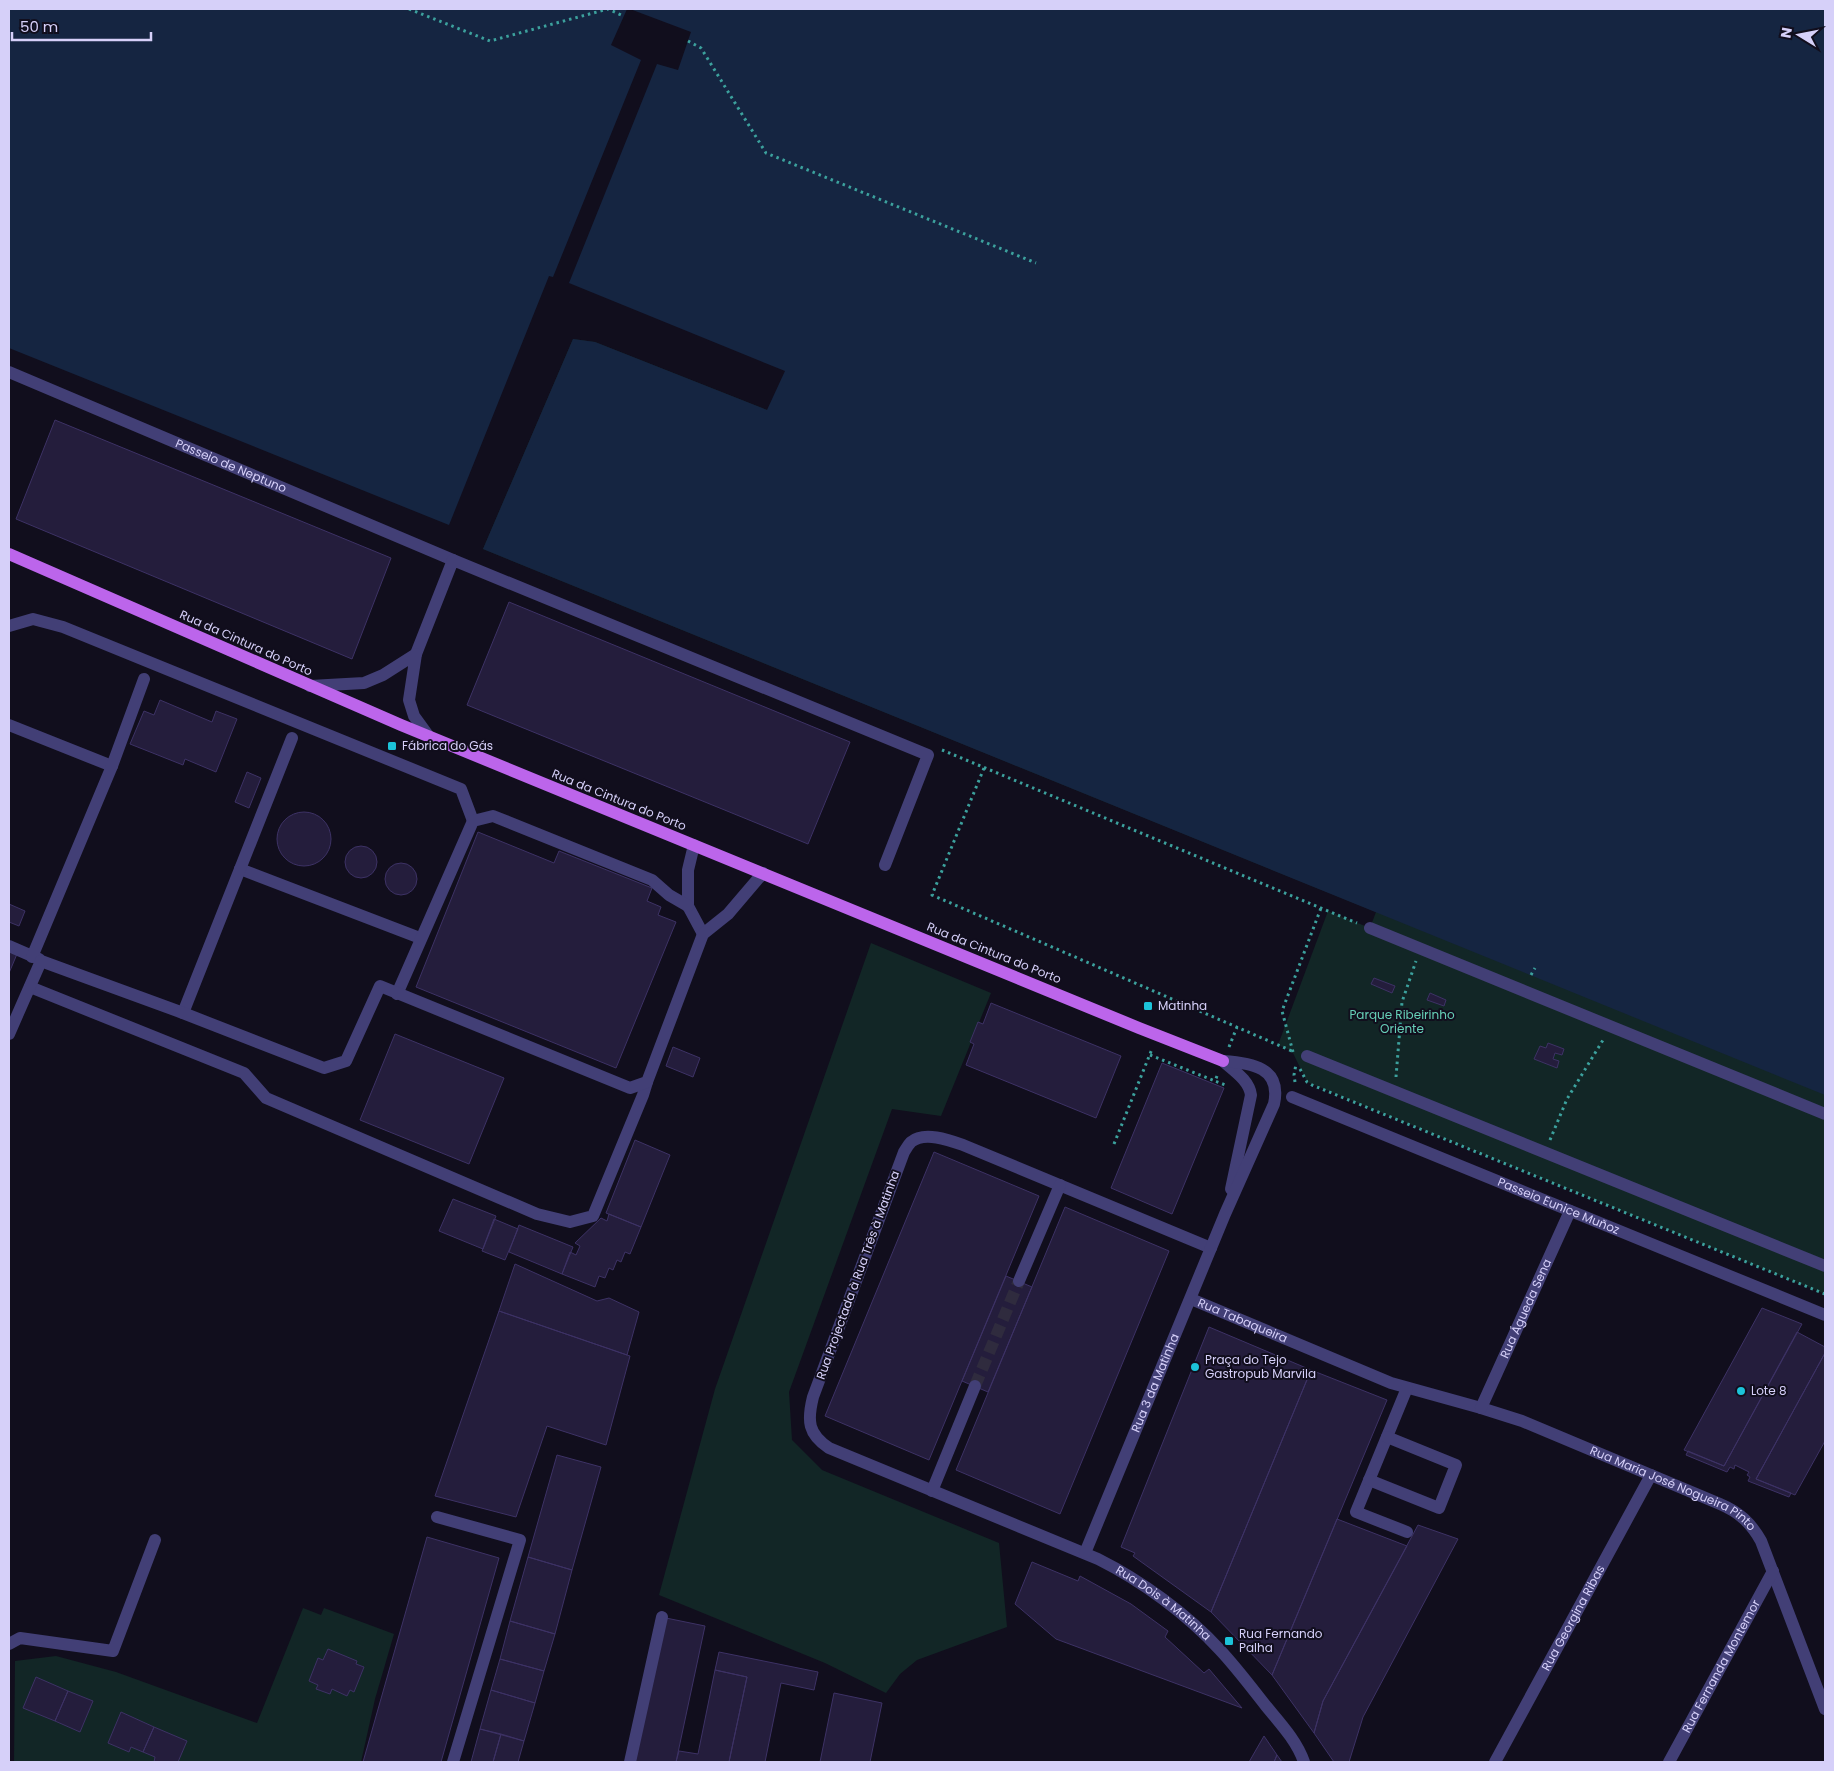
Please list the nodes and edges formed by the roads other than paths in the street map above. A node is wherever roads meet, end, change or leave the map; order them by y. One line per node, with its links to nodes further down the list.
1 (9, 372): 3 (street, Passeio de Neptuno)
2 (9, 554): 7 (main road, Rua da Cintura do Porto)
3 (453, 560): 5 (street); 14 (street, Passeio de Neptuno)
4 (9, 626): 12 (street)
5 (416, 654): 7 (street); 10 (street)
6 (144, 679): 11 (street)
7 (310, 686): 10 (main road, Rua da Cintura do Porto)
8 (9, 725): 11 (street)
9 (292, 738): 15 (street)
10 (430, 738): 13 (main road, Rua da Cintura do Porto)
11 (112, 766): 22 (street)
12 (473, 821): 17 (street); 20 (street)
13 (694, 845): 16 (main road, Rua da Cintura do Porto); 17 (street)
14 (885, 865)
15 (240, 869): 20 (street); 26 (street)
16 (763, 873): 19 (street); 29 (main road, Rua da Cintura do Porto)
17 (688, 906): 19 (street)
18 (1370, 928): 32 (street)
19 (703, 934): 30 (street)
20 (420, 938): 25 (street)
21 (9, 946): 22 (street)
22 (32, 957): 23 (street)
23 (47, 963): 24 (street); 26 (street)
24 (30, 987): 27 (street); 30 (street)
25 (397, 994): 26 (street); 30 (street)
26 (183, 1013)
27 (9, 1034)
28 (1307, 1056): 37 (street)
29 (1223, 1061): 35 (street, Rua 3 da Matinha); 35 (street, Rua 3 da Matinha)
30 (647, 1082)
31 (1292, 1097): 34 (street, Passeio Eunice Muñoz)
32 (1825, 1114)
33 (1060, 1185): 36 (street, Rua Projectada à Rua Três à Matinha); 38 (street); 47 (street, Rua Projectada à Rua Três à Matinha)
34 (1570, 1211): 40 (street, Passeio Eunice Muñoz); 43 (street, Rua Águeda Sena)
35 (1226, 1214): 36 (street, Rua 3 da Matinha)
36 (1211, 1248): 39 (street, Rua 3 da Matinha)
37 (1825, 1266)
38 (1019, 1282)
39 (1191, 1299): 42 (street, Rua Tabaqueira); 51 (street, Rua 3 da Matinha)
40 (1825, 1315)
41 (975, 1386): 47 (street)
42 (1407, 1388): 43 (street, Rua Maria José Nogueira Pinto); 44 (street)
43 (1481, 1408): 45 (street, Rua Maria José Nogueira Pinto)
44 (1387, 1437): 46 (street); 46 (street)
45 (1652, 1474): 52 (street, Rua Maria José Nogueira Pinto); 59 (street, Rua Georgina Ribas)
46 (1369, 1480): 49 (street)
47 (932, 1491): 51 (street, Rua Projectada à Rua Três à Matinha)
48 (437, 1517): 56 (street)
49 (1407, 1532)
50 (155, 1540): 54 (street)
51 (1085, 1553): 58 (street, Rua Dois à Matinha)
52 (1773, 1571): 55 (street, Rua Maria José Nogueira Pinto); 60 (street, Rua Fernanda Montemor)
53 (662, 1617): 57 (street)
54 (9, 1644)
55 (1825, 1709)
56 (453, 1762)
57 (630, 1762)
58 (1304, 1762)
59 (1495, 1762)
60 (1669, 1762)

